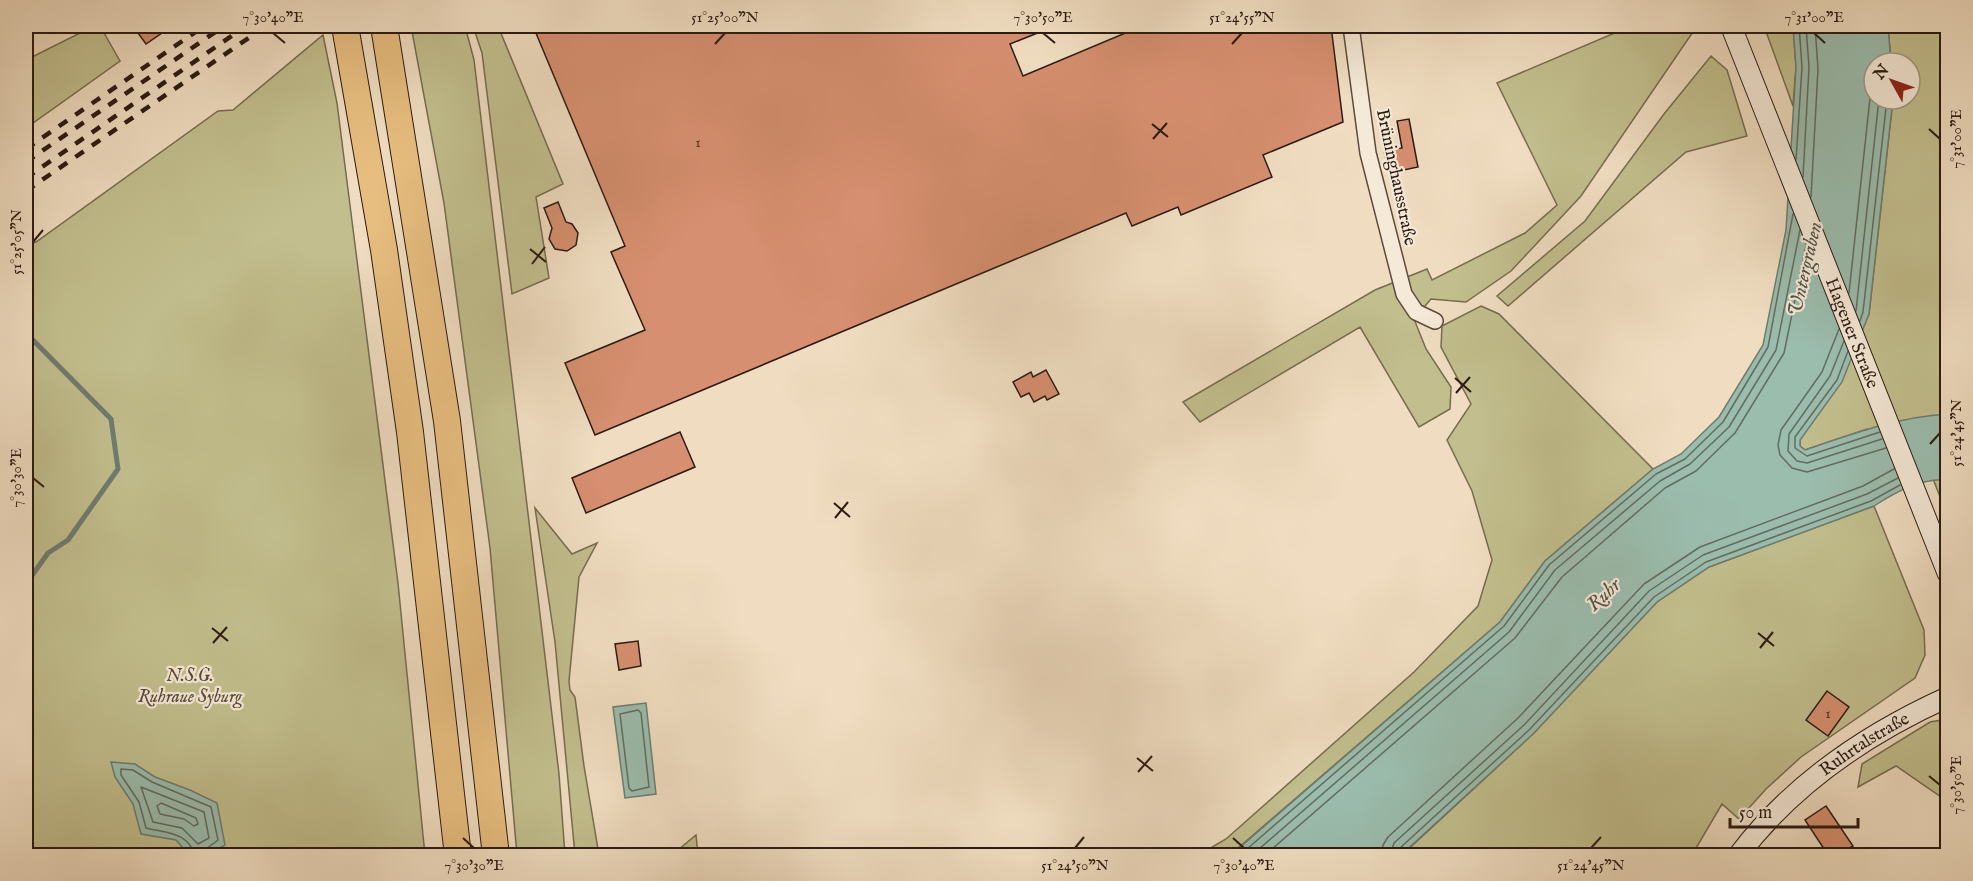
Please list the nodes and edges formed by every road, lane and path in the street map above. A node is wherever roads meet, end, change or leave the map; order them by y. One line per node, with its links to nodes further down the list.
1 (345, 26): 8 (highway)
2 (384, 26): 9 (highway)
3 (1351, 26): 5 (street, Brüninghausstraße)
4 (1731, 26): 6 (main road, Hagener Straße)
5 (1435, 321)
6 (1947, 574)
7 (1947, 697): 10 (main road, Ruhrtalstraße)
8 (458, 855)
9 (496, 855)
10 (1738, 855)

